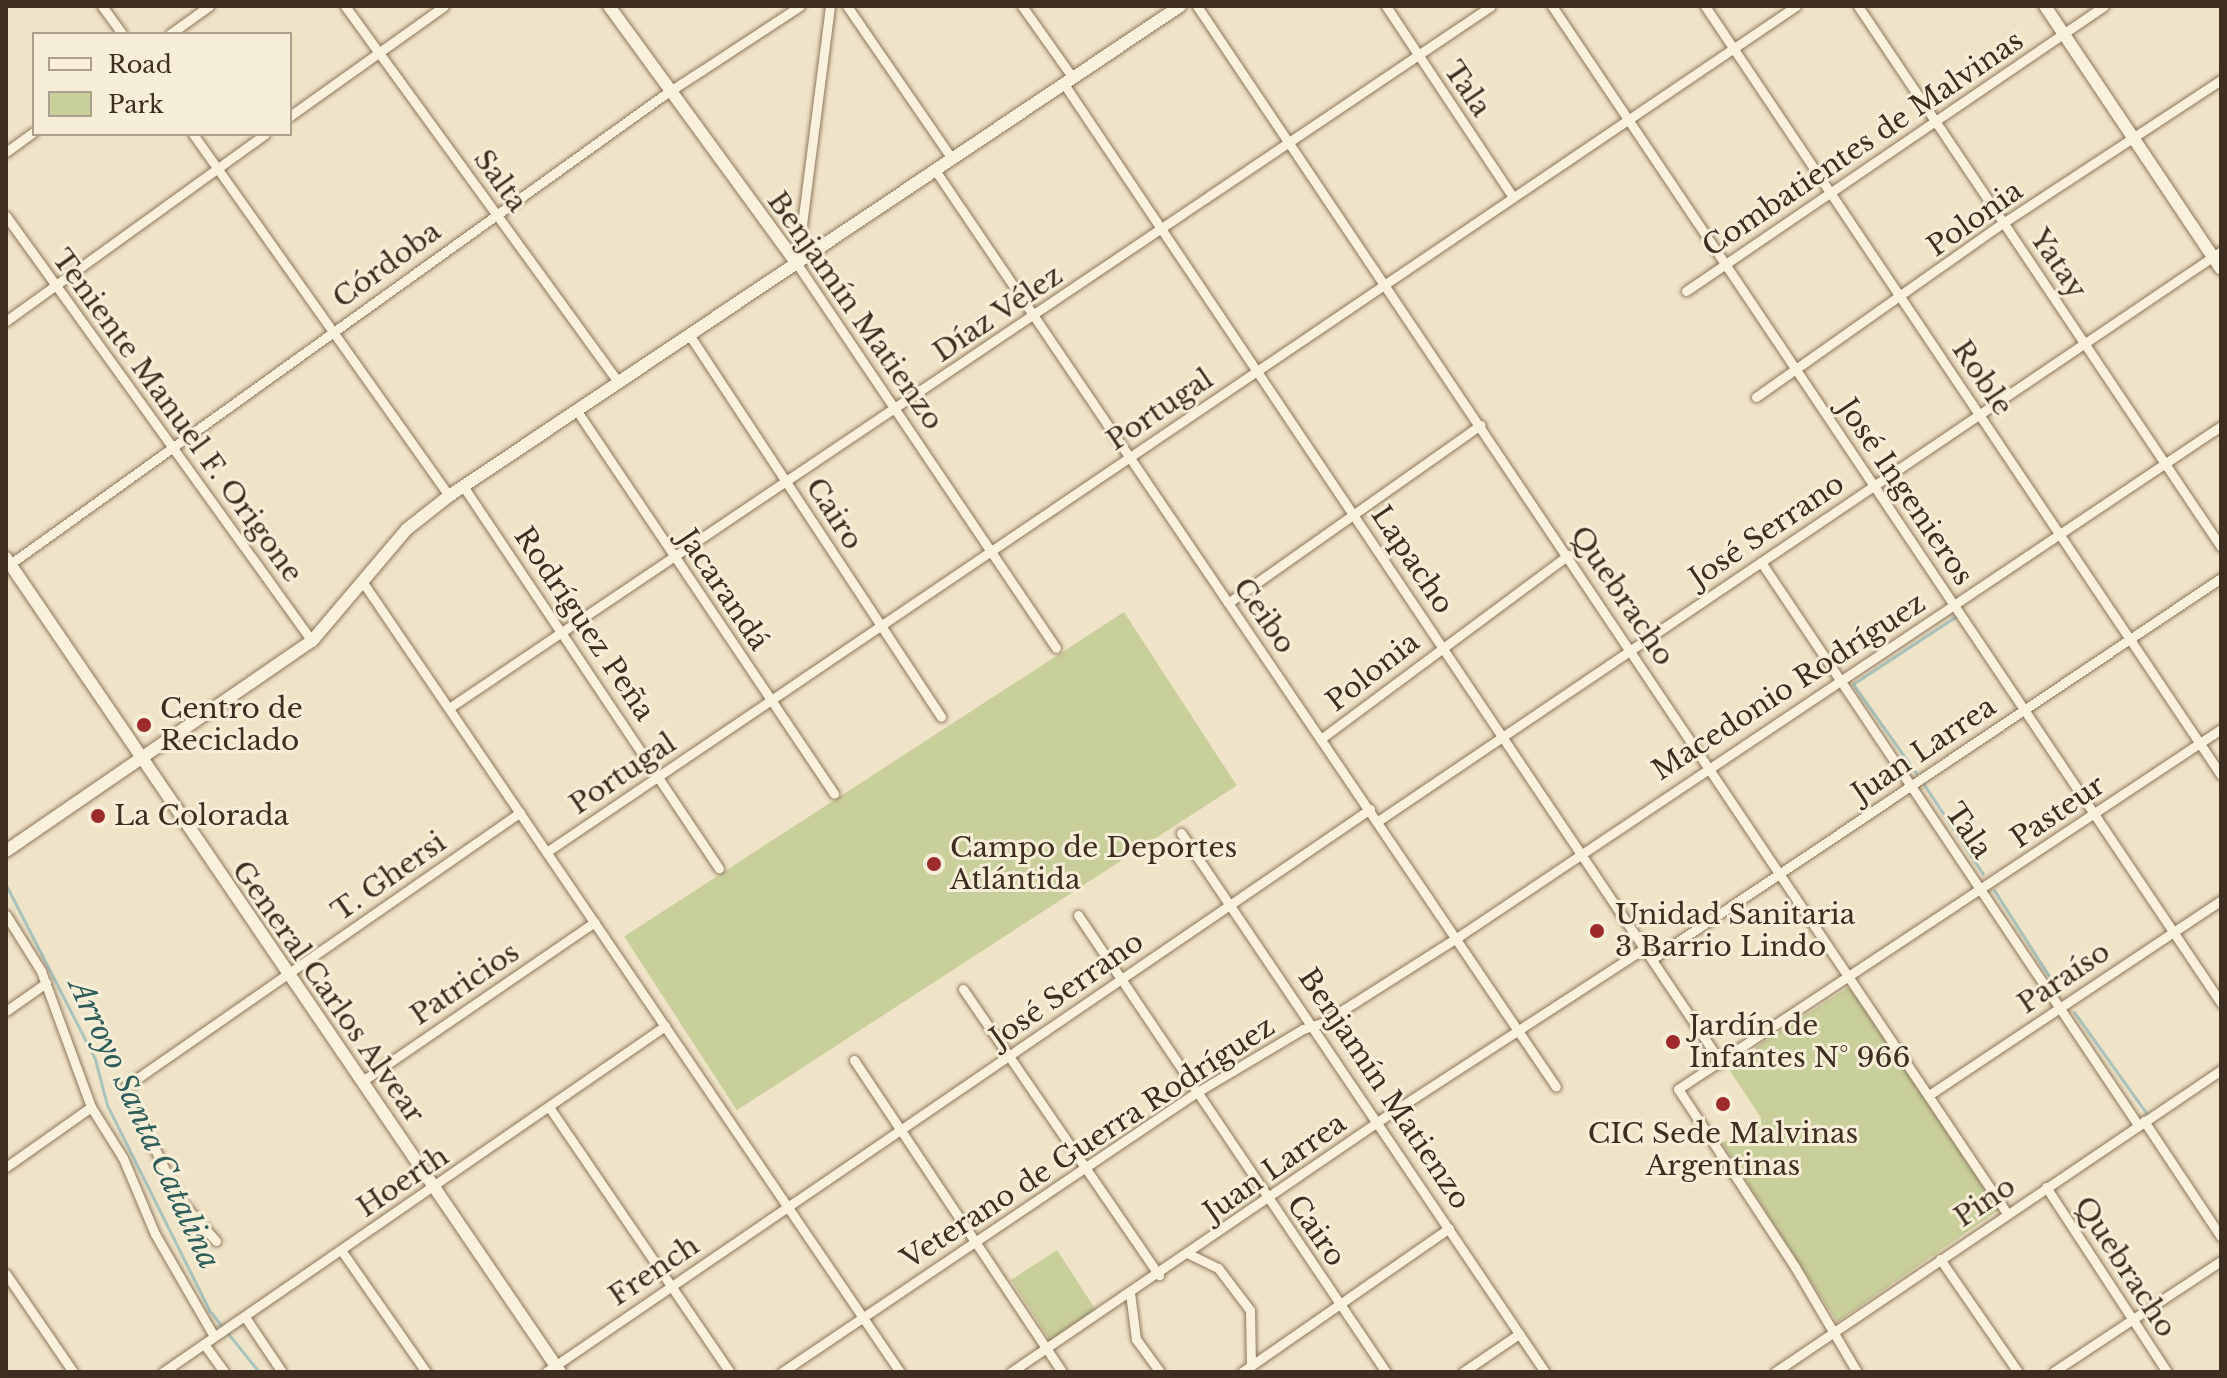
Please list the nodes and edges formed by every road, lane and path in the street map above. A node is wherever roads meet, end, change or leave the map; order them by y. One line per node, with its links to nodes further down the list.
1 (102, 6): 21 (street)
2 (209, 6): 22 (street)
3 (345, 6): 25 (street, Salta)
4 (444, 6): 25 (street)
5 (609, 6): 29 (street, Benjamín Matienzo)
6 (800, 6): 29 (street, Córdoba)
7 (830, 6): 49 (street)
8 (847, 6): 39 (street)
9 (1022, 6): 28 (street, Lapacho)
10 (1180, 6): 20 (street)
11 (1197, 6): 37 (street, Quebracho)
12 (1386, 6): 26 (street, Tala)
13 (1491, 6): 26 (street, Díaz Vélez)
14 (1552, 6): 31 (street, José Ingenieros)
15 (1705, 6): 24 (street, Roble)
16 (1796, 6): 24 (street, Portugal)
17 (1858, 6): 32 (street, Yatay)
18 (2045, 6): 23 (street)
19 (2104, 6): 23 (street, Combatientes de Malvinas)
20 (1164, 10): 28 (street)
21 (121, 32)
22 (173, 32)
23 (2064, 34): 32 (street, Combatientes de Malvinas); 36 (street)
24 (1734, 48): 31 (street, Portugal); 42 (street, Roble)
25 (379, 53): 30 (street); 44 (street, Salta)
26 (1418, 55): 37 (street, Díaz Vélez); 43 (street, Tala)
27 (2221, 80): 36 (street, Polonia)
28 (1068, 81): 39 (street); 47 (street, Lapacho)
29 (670, 92): 44 (street, Córdoba); 49 (street, Benjamín Matienzo)
30 (292, 115)
31 (1626, 119): 43 (street, Portugal); 50 (street, José Ingenieros)
32 (1934, 119): 42 (street, Combatientes de Malvinas); 46 (street, Yatay)
33 (32, 133): 38 (street)
34 (194, 136): 40 (street)
35 (262, 136): 40 (street)
36 (2135, 139): 46 (street, Polonia); 48 (street)
37 (1289, 141): 47 (street, Díaz Vélez); 52 (street, Quebracho)
38 (6, 152)
39 (952, 159): 41 (street)
40 (217, 168): 53 (street); 58 (street)
41 (935, 170): 49 (street); 56 (street, Ceibo)
42 (1829, 189): 50 (street, Combatientes de Malvinas); 55 (street, Roble)
43 (1513, 197): 52 (street, Portugal)
44 (497, 213): 58 (street, Córdoba); 63 (street, Salta)
45 (6, 216): 53 (street, Teniente Manuel F. Origone)
46 (2003, 223): 55 (street, Polonia); 60 (street, Yatay)
47 (1164, 228): 56 (street, Díaz Vélez); 62 (street, Lapacho)
48 (2217, 254): 51 (street); 60 (street, José Serrano)
49 (797, 264): 59 (street); 65 (street, Benjamín Matienzo)
50 (1725, 264): 54 (street, Combatientes de Malvinas); 61 (street, José Ingenieros)
51 (2221, 269)
52 (1385, 282): 62 (street, Portugal); 68 (street, Quebracho)
53 (56, 285): 57 (street); 70 (street, Teniente Manuel F. Origone)
54 (1686, 291)
55 (1901, 298): 61 (street, Polonia); 67 (street, Roble)
56 (1033, 316): 65 (street, Díaz Vélez); 71 (street, Ceibo)
57 (6, 321)
58 (333, 331): 70 (street, Córdoba); 76 (street)
59 (690, 336): 63 (street); 73 (street, Cairo)
60 (2084, 340): 67 (street, José Serrano); 72 (street, Yatay)
61 (1794, 369): 64 (street, Polonia); 74 (street, José Ingenieros)
62 (1258, 372): 71 (street, Portugal); 77 (street, Lapacho)
63 (619, 383): 66 (street)
64 (1756, 397)
65 (896, 410): 73 (street, Díaz Vélez); 80 (street, Benjamín Matienzo)
66 (577, 411): 75 (street); 82 (street, Jacarandá)
67 (1978, 412): 74 (street, José Serrano); 78 (street, Roble)
68 (1480, 425): 77 (street); 81 (street, Quebracho)
69 (2221, 426): 72 (street, Macedonio Rodríguez)
70 (172, 448): 84 (street, Córdoba); 92 (street, Teniente Manuel F. Origone)
71 (1128, 457): 80 (street, Portugal); 87 (street, Ceibo)
72 (2164, 464): 78 (street, Macedonio Rodríguez); 79 (street, Yatay)
73 (787, 484): 82 (street, Díaz Vélez); 89 (street, Cairo)
74 (1873, 485): 83 (street, José Serrano); 88 (street, José Ingenieros)
75 (463, 486): 76 (street); 90 (street, Rodríguez Peña)
76 (449, 496): 86 (street)
77 (1353, 513): 87 (street); 93 (street, Lapacho)
78 (2060, 533): 88 (street, Macedonio Rodríguez); 91 (street, Roble)
79 (2221, 547)
80 (991, 552): 89 (street, Portugal); 94 (street, Benjamín Matienzo)
81 (1568, 555): 93 (street, Polonia); 95 (street, Quebracho)
82 (676, 559): 90 (street, Díaz Vélez); 97 (street, Jacarandá)
83 (1761, 562): 95 (street, José Serrano); 96 (street, Tala)
84 (8, 563): 105 (street, General Carlos Alvear)
85 (2221, 578): 91 (street, Juan Larrea)
86 (364, 584): 92 (street); 98 (street)
87 (1228, 603): 103 (street, Ceibo)
88 (1955, 603): 96 (street, Macedonio Rodríguez); 99 (street, José Ingenieros)
89 (881, 627): 97 (street, Portugal); 100 (street, Cairo)
90 (563, 631): 98 (street, Díaz Vélez); 108 (street, Rodríguez Peña)
91 (2129, 639): 99 (street, Juan Larrea); 104 (street, Roble)
92 (312, 641): 105 (street)
93 (1443, 645): 102 (street, Lapacho); 103 (street, Polonia)
94 (1056, 648)
95 (1631, 648): 102 (street, José Serrano); 106 (street, Quebracho)
96 (1842, 681): 106 (street, Macedonio Rodríguez); 109 (street, Tala)
97 (771, 701): 108 (street, Portugal); 110 (street, Jacarandá)
98 (449, 708): 112 (street)
99 (2025, 709): 109 (street, Juan Larrea); 113 (street, José Ingenieros)
100 (941, 717)
101 (2221, 729): 104 (street, Pasteur)
102 (1503, 734): 114 (street, José Serrano); 118 (street, Lapacho)
103 (1322, 738): 111 (street, Ceibo)
104 (2200, 743): 107 (street, Roble); 113 (street, Pasteur)
105 (143, 760): 116 (street); 131 (street, General Carlos Alvear)
106 (1711, 764): 118 (street, Macedonio Rodríguez); 120 (street, Quebracho)
107 (2221, 775)
108 (661, 776): 117 (street, Portugal); 119 (street, Rodríguez Peña)
109 (1911, 786): 120 (street, Juan Larrea); 121 (street, Tala)
110 (834, 794)
111 (1370, 809): 114 (street, Ceibo); 123 (street, José Serrano)
112 (520, 812): 117 (street); 131 (street, T. Ghersi)
113 (2095, 814): 121 (street, Pasteur); 127 (street, José Ingenieros)
114 (1378, 821): 128 (street, Ceibo)
115 (1181, 833): 123 (street, Benjamín Matienzo)
116 (7, 849)
117 (548, 851): 126 (street)
118 (1581, 851): 128 (street, Veterano de Guerra Rodríguez); 129 (street, Lapacho)
119 (719, 868)
120 (1782, 872): 130 (street, Juan Larrea); 132 (street, Quebracho)
121 (1982, 890): 132 (street, Pasteur); 137 (street, Tala)
122 (2221, 900): 127 (street, Paraíso)
123 (1230, 906): 133 (street, José Serrano); 140 (street, Benjamín Matienzo)
124 (6, 915): 134 (street)
125 (1078, 915): 133 (street, Cairo)
126 (595, 922): 139 (street); 146 (street, Patricios)
127 (2174, 932): 136 (street, José Ingenieros); 137 (street, Paraíso)
128 (1458, 937): 140 (street, Veterano de Guerra Rodríguez); 141 (street, Ceibo)
129 (1645, 948): 130 (street, Lapacho); 141 (street, Juan Larrea)
130 (1652, 959): 144 (street, Lapacho)
131 (285, 975): 146 (street, General Carlos Alvear); 164 (street, T. Ghersi)
132 (1852, 976): 144 (street, Pasteur); 148 (street, Quebracho)
133 (1120, 979): 142 (street, José Serrano); 149 (street, Cairo)
134 (46, 983): 138 (street); 150 (street)
135 (963, 989): 142 (street)
136 (2221, 1003)
137 (2060, 1007): 148 (street, Paraíso); 152 (street, Tala)
138 (6, 1011)
139 (665, 1026): 151 (street, Hoerth); 160 (street)
140 (1312, 1026): 149 (street, Veterano de Guerra Rodríguez); 153 (street, Benjamín Matienzo)
141 (1518, 1029): 147 (street, Ceibo); 153 (street, Juan Larrea)
142 (1010, 1057): 154 (street, José Serrano); 156 (street)
143 (854, 1060): 154 (street)
144 (1721, 1063): 178 (street, Pasteur)
145 (2221, 1070): 152 (street, Pino)
146 (361, 1082): 158 (street, General Carlos Alvear)
147 (1556, 1087)
148 (1932, 1093): 161 (street, Quebracho)
149 (1194, 1094): 156 (street, Veterano de Guerra Rodríguez); 159 (street, Cairo)
150 (91, 1107): 155 (street); 180 (street)
151 (549, 1107): 158 (street, Hoerth); 172 (street)
152 (2141, 1123): 157 (street, Pino); 163 (street, Tala)
153 (1379, 1124): 159 (street, Juan Larrea); 162 (street, Benjamín Matienzo)
154 (901, 1132): 160 (street, José Serrano); 165 (street)
155 (6, 1167)
156 (1086, 1168): 165 (street, Veterano de Guerra Rodríguez); 171 (street)
157 (2046, 1187): 161 (street, Pino); 177 (street, Quebracho)
158 (436, 1188): 166 (street, Hoerth); 184 (street, General Carlos Alvear)
159 (1267, 1199): 167 (street, Juan Larrea); 174 (street, Cairo)
160 (788, 1206): 172 (street, French); 176 (street)
161 (2007, 1213): 168 (street, Pino)
162 (1449, 1228): 174 (street); 179 (street, Benjamín Matienzo)
163 (2221, 1237)
164 (216, 1241)
165 (975, 1241): 176 (street, Veterano de Guerra Rodríguez); 182 (street)
166 (341, 1250): 175 (street, Hoerth); 189 (street)
167 (1189, 1254): 171 (street, Juan Larrea); 183 (street)
168 (1940, 1259): 178 (street, Pino); 201 (street)
169 (2221, 1261): 177 (street)
170 (6, 1274): 185 (street)
171 (1159, 1275): 173 (street, Juan Larrea)
172 (672, 1286): 184 (street, French); 190 (street)
173 (1130, 1293): 182 (street, Juan Larrea); 195 (street)
174 (1341, 1304): 183 (street); 196 (street, Cairo)
175 (245, 1317): 180 (street, Hoerth); 188 (street)
176 (862, 1318): 191 (street, Veterano de Guerra Rodríguez); 192 (street)
177 (2134, 1319): 202 (street); 203 (street, Quebracho)
178 (1831, 1333): 199 (street, Pino); 200 (street)
179 (1519, 1334): 197 (street); 198 (street, Benjamín Matienzo)
180 (217, 1335): 181 (street, Hoerth)
181 (204, 1344): 186 (street, Hoerth); 187 (street)
182 (1047, 1348): 193 (street, Juan Larrea); 194 (street)
183 (1247, 1369)
184 (554, 1370)
185 (73, 1372)
186 (163, 1372)
187 (224, 1372)
188 (282, 1372)
189 (426, 1372)
190 (730, 1372)
191 (782, 1372)
192 (900, 1372)
193 (1011, 1372)
194 (1062, 1372)
195 (1160, 1372)
196 (1386, 1372)
197 (1463, 1372)
198 (1545, 1372)
199 (1775, 1372)
200 (1857, 1372)
201 (2018, 1372)
202 (2053, 1372)
203 (2167, 1372)

